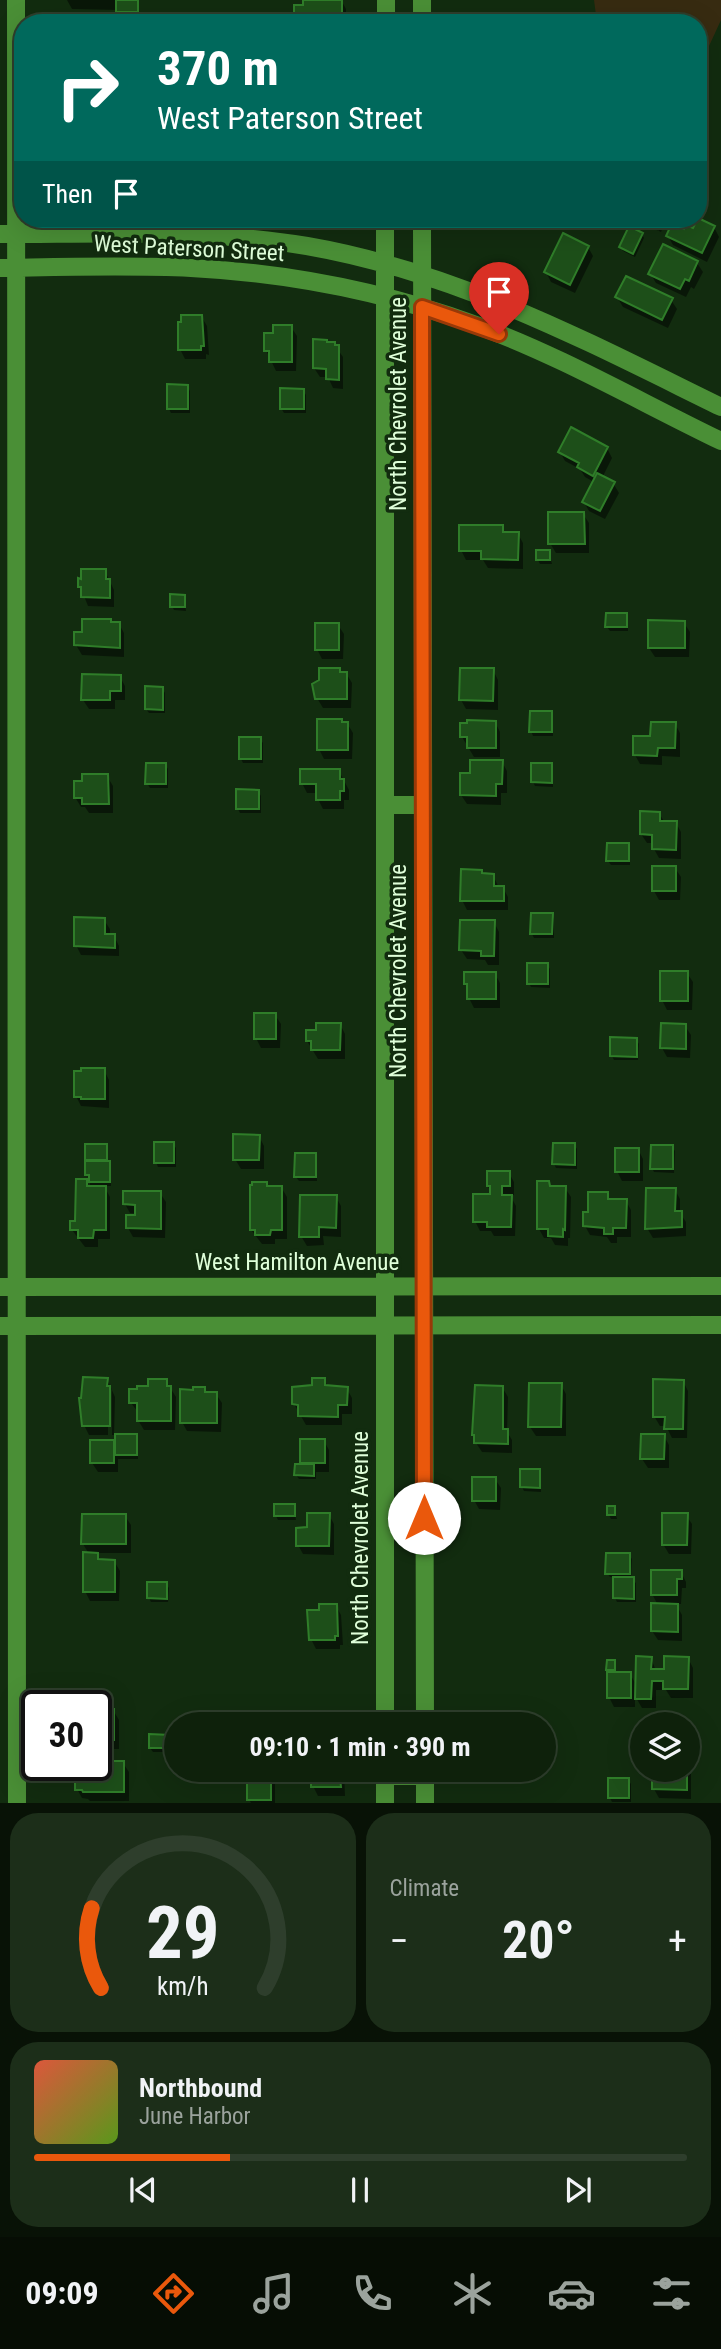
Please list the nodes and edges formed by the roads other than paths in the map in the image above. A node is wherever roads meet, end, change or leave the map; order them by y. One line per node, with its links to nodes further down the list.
1 (14, 58): 4 (street)
2 (385, 228): 5 (street, North Chevrolet Avenue)
3 (422, 228): 7 (street, North Chevrolet Avenue)
4 (8, 234): 5 (street, West Paterson Street); 6 (street)
5 (385, 263): 7 (street, West Paterson Street); 8 (street, North Chevrolet Avenue)
6 (8, 268): 8 (street, West Paterson Street); 17 (street)
7 (422, 274): 9 (street, North Chevrolet Avenue); 10 (street, West Paterson Street)
8 (385, 298): 9 (street, West Paterson Street); 12 (street, North Chevrolet Avenue)
9 (422, 307): 11 (street, West Paterson Street); 13 (street, North Chevrolet Avenue)
10 (721, 407)
11 (721, 441)
12 (385, 805): 13 (street); 14 (street, North Chevrolet Avenue)
13 (422, 805): 15 (street, North Chevrolet Avenue)
14 (385, 1286): 15 (street, West Hamilton Avenue); 17 (street, West Hamilton Avenue); 20 (street, North Chevrolet Avenue)
15 (423, 1286): 16 (street, West Hamilton Avenue); 21 (street, North Chevrolet Avenue)
16 (721, 1286)
17 (8, 1287): 19 (street)
18 (721, 1325): 21 (street)
19 (8, 1326): 20 (street); 26 (street)
20 (385, 1326): 21 (street); 22 (street, North Chevrolet Avenue)
21 (423, 1326): 23 (street, North Chevrolet Avenue)
22 (385, 1712)
23 (425, 1712)
24 (385, 1782): 27 (street)
25 (425, 1782): 28 (street)
26 (18, 1803)
27 (385, 1803)
28 (425, 1803)

